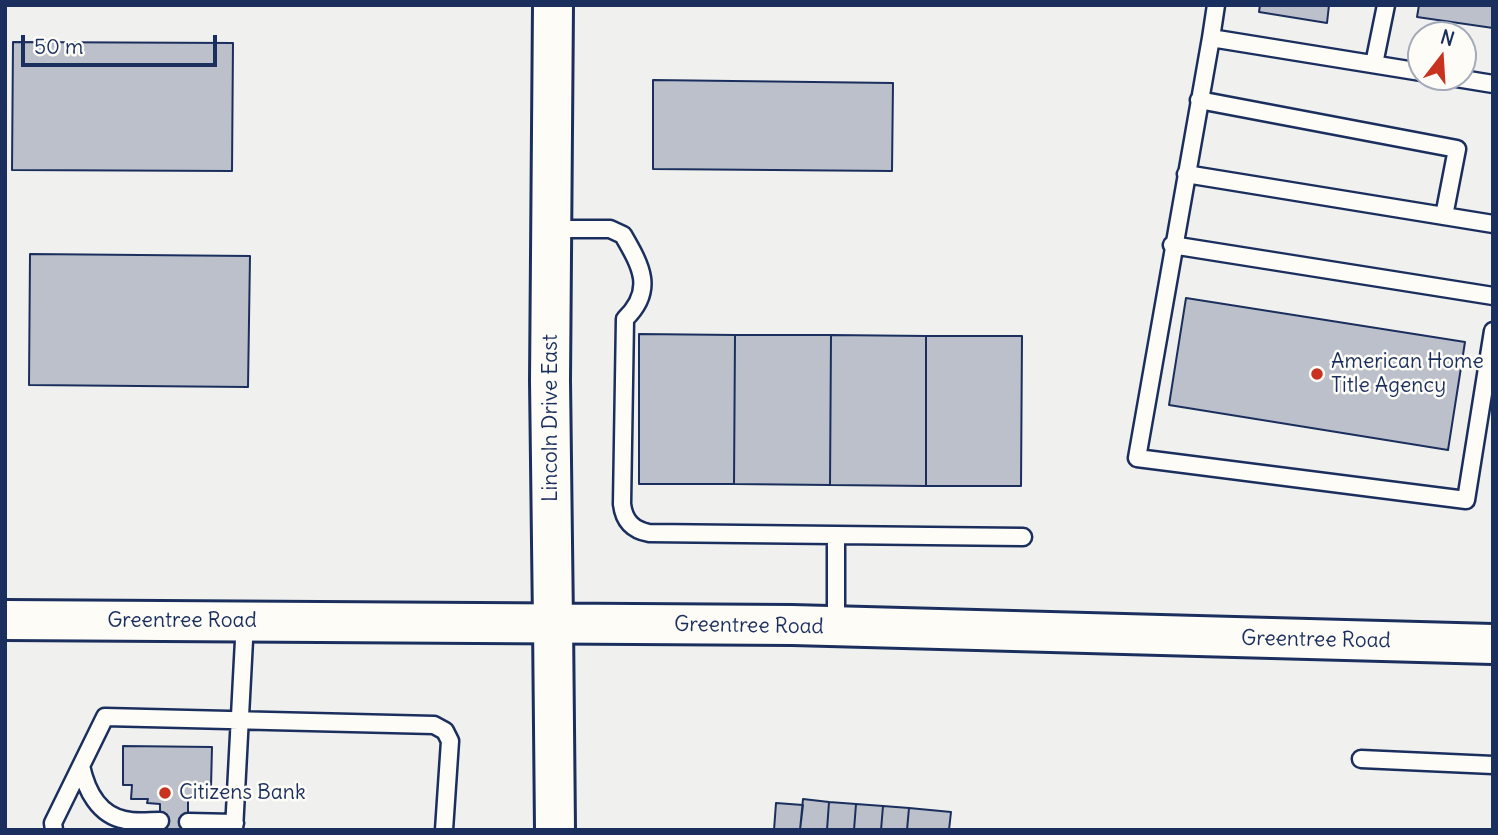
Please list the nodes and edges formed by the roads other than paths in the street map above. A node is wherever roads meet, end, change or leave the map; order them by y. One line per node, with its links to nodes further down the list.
1 (553, 5): 11 (main road, Lincoln Drive East)
2 (1216, 5): 4 (lane)
3 (1386, 5): 5 (lane)
4 (1210, 38): 5 (lane); 7 (lane)
5 (1374, 64): 6 (lane)
6 (1407, 70)
7 (1199, 100): 8 (lane); 9 (lane)
8 (1186, 174): 9 (lane); 12 (lane)
9 (1444, 216): 10 (lane)
10 (1493, 224)
11 (553, 229): 15 (lane); 19 (main road, Lincoln Drive East)
12 (1172, 245): 13 (lane); 14 (lane)
13 (1493, 296)
14 (1493, 331)
15 (836, 535): 16 (lane); 20 (lane)
16 (1023, 537)
17 (5, 620): 18 (main road, Greentree Road)
18 (245, 621): 19 (main road, Greentree Road); 22 (lane)
19 (553, 623): 20 (main road, Greentree Road); 31 (main road, Lincoln Drive East)
20 (836, 627): 21 (main road, Greentree Road)
21 (1493, 645)
22 (240, 720): 25 (lane); 28 (lane); 30 (lane)
23 (1360, 759): 24 (lane)
24 (1493, 765)
25 (81, 766): 26 (lane); 29 (lane)
26 (160, 821)
27 (188, 822): 28 (lane)
28 (234, 826)
29 (54, 830)
30 (444, 830)
31 (555, 830)

